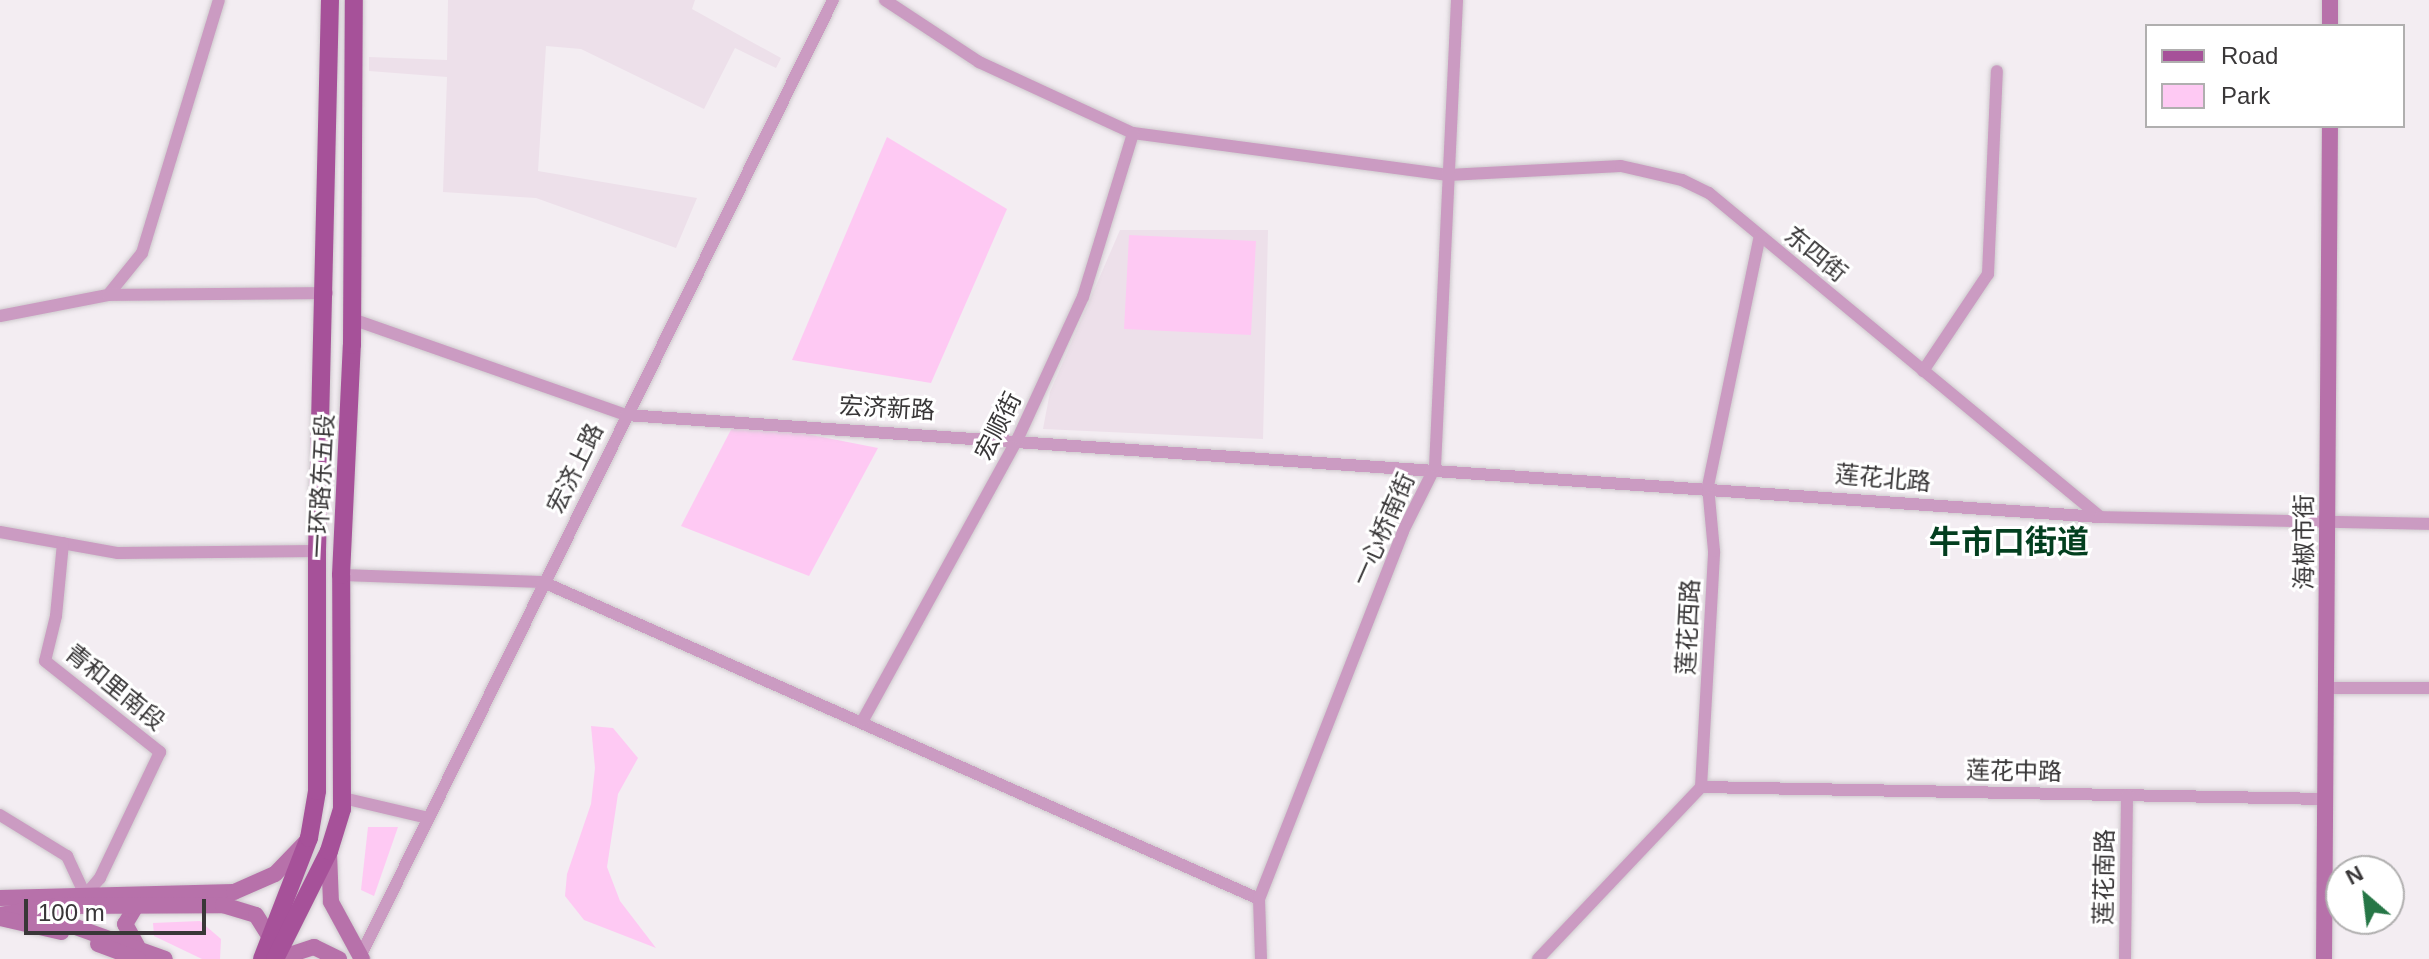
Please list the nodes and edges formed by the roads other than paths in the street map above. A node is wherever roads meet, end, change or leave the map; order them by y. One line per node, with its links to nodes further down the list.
1 (219, 0): 15 (street)
2 (330, 0): 14 (main road, 一环路东五段)
3 (354, 0): 17 (main road, 一环路东五段)
4 (833, 0): 19 (street, 宏济上路)
5 (885, 0): 11 (street, 东四街)
6 (1457, 0): 12 (street, 一心桥南街)
7 (2330, 0): 8 (main road)
8 (2330, 24)
9 (1997, 71): 18 (street)
10 (2330, 128): 25 (main road, 海椒市街)
11 (1133, 133): 12 (street, 东四街); 20 (street, 宏顺街)
12 (1448, 175): 13 (street, 东四街); 21 (street, 一心桥南街)
13 (1760, 236): 18 (street, 东四街); 22 (street, 莲花西路)
14 (327, 293): 15 (street); 28 (main road, 一环路东五段)
15 (108, 295): 16 (street)
16 (0, 316)
17 (352, 319): 19 (street, 宏济新路); 29 (main road, 一环路东五段)
18 (1923, 371): 23 (street, 东四街)
19 (626, 415): 20 (street, 宏济新路); 30 (street, 宏济上路)
20 (1018, 438): 21 (street, 宏济新路); 33 (street, 宏顺街)
21 (1435, 467): 22 (street, 莲花北路); 43 (street, 一心桥南街)
22 (1708, 486): 23 (street, 莲花北路); 34 (street, 莲花西路)
23 (2100, 517): 25 (street, 莲花北路)
24 (2429, 524): 25 (street, 莲花北路)
25 (2328, 525): 31 (main road, 海椒市街)
26 (0, 532): 27 (street)
27 (63, 543): 28 (street); 45 (street, 青和里南段)
28 (317, 551): 40 (main road, 一环路东五段)
29 (341, 575): 30 (street); 36 (main road, 一环路东五段)
30 (543, 582): 33 (street); 39 (street, 宏济上路)
31 (2327, 688): 32 (street); 37 (main road, 海椒市街)
32 (2429, 688)
33 (863, 720): 43 (street)
34 (1701, 787): 35 (street, 莲花中路); 57 (street)
35 (2127, 795): 37 (street, 莲花中路); 58 (street, 莲花南路)
36 (343, 798): 39 (street); 41 (main road, 一环路东五段)
37 (2325, 799): 59 (main road, 海椒市街)
38 (0, 815): 45 (street)
39 (428, 818): 51 (street, 宏济上路)
40 (309, 838): 45 (main road); 49 (main road, 一环路东五段)
41 (329, 851): 51 (main road); 54 (main road, 一环路东五段)
42 (57, 895): 44 (main road); 45 (main road); 48 (main road)
43 (1259, 899): 56 (street, 一心桥南街)
44 (0, 900): 48 (main road)
45 (87, 900): 46 (main road); 48 (main road)
46 (136, 906): 49 (main road); 50 (main road)
47 (0, 916): 48 (main road)
48 (25, 916): 50 (main road)
49 (270, 937): 53 (main road, 一环路东五段)
50 (137, 952): 52 (main road)
51 (361, 958)
52 (165, 959)
53 (262, 959)
54 (276, 959): 55 (main road)
55 (339, 959)
56 (1261, 959)
57 (1538, 959)
58 (2125, 959)
59 (2324, 959)

